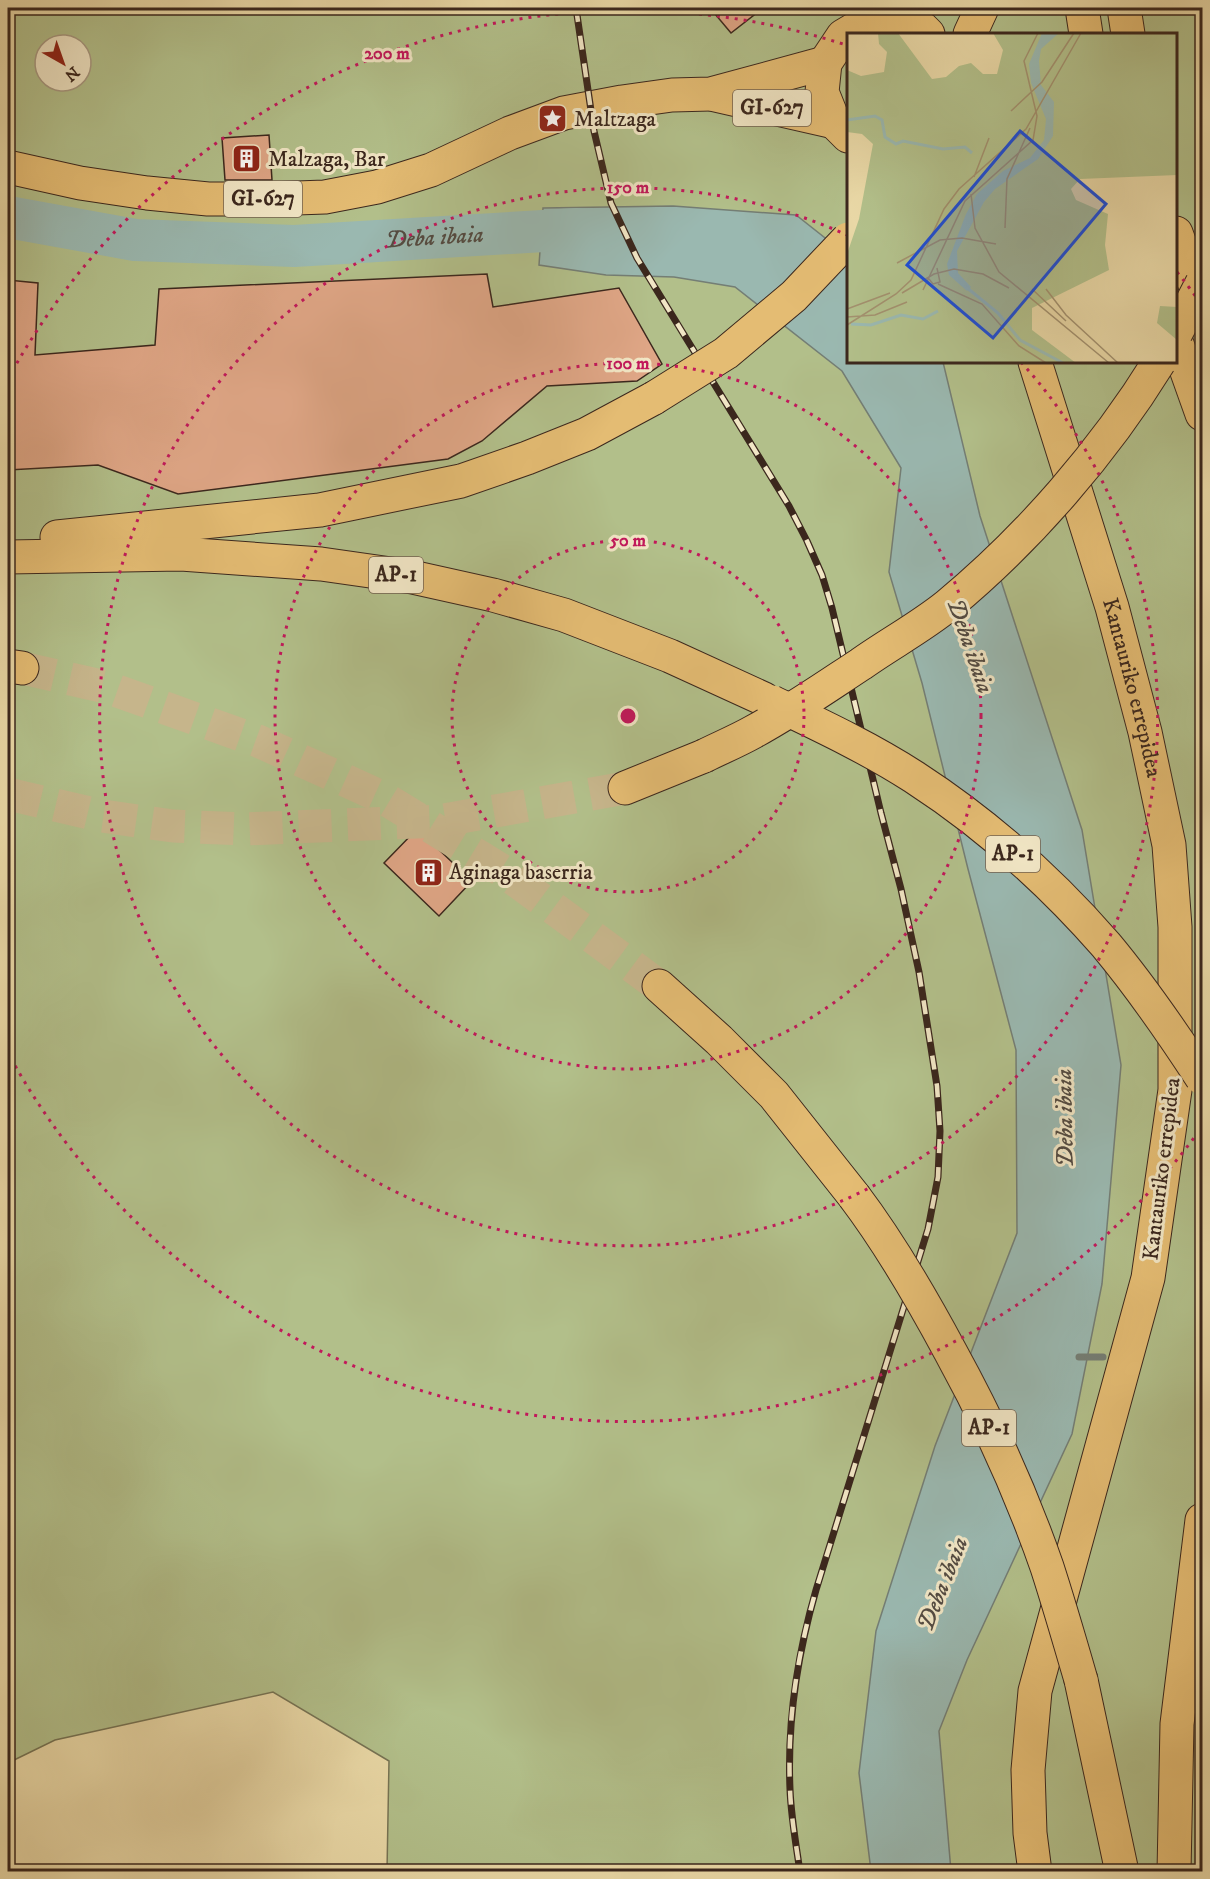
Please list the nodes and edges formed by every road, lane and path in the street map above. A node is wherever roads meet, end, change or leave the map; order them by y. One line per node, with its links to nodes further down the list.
1 (926, 8): 7 (main road)
2 (982, 8): 8 (main road)
3 (1082, 8): 9 (main road)
4 (1124, 8): 10 (main road)
5 (867, 15): 6 (main road); 11 (main road)
6 (927, 33)
7 (933, 33)
8 (970, 33)
9 (1086, 33)
10 (1128, 33)
11 (825, 63): 12 (main road, GI-627); 13 (main road)
12 (711, 94): 13 (main road, GI-627); 14 (main road, GI-627)
13 (841, 129)
14 (8, 167)
15 (1177, 235): 18 (main road)
16 (847, 241): 24 (main road, bridge)
17 (1203, 283): 19 (main road, bridge)
18 (1203, 303)
19 (1177, 331)
20 (1177, 344): 23 (main road)
21 (1035, 363): 30 (main road, Kantauriko errepidea)
22 (1158, 363): 26 (main road, bridge)
23 (1203, 414)
24 (8, 543)
25 (8, 557): 28 (main road, AP-1, bridge)
26 (625, 788)
27 (659, 986): 31 (main road, AP-1, bridge)
28 (1203, 1078)
29 (1203, 1520): 32 (main road)
30 (1035, 1872)
31 (1122, 1872)
32 (1174, 1872)

